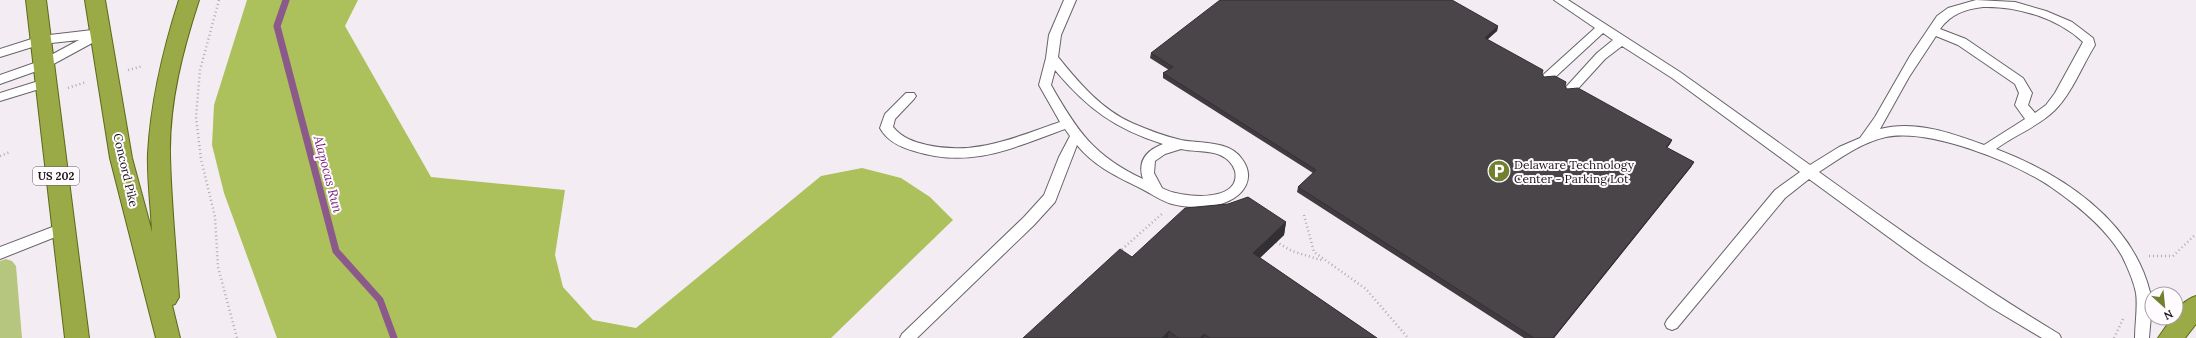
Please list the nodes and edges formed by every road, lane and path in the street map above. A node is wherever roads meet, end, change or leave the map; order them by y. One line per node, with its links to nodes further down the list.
1 (36, 0): 10 (highway, US 202)
2 (95, 0): 9 (highway, Concord Pike)
3 (189, 0): 44 (highway)
4 (219, 0): 45 (path)
5 (1070, 0): 13 (lane)
6 (1560, 0): 7 (lane)
7 (1602, 28): 11 (lane); 15 (lane)
8 (1934, 31): 20 (lane); 20 (lane); 23 (lane)
9 (101, 33): 10 (lane); 14 (lane); 44 (highway, Concord Pike)
10 (41, 40): 12 (lane); 14 (highway, US 202)
11 (1621, 40): 17 (lane); 28 (lane)
12 (0, 53)
13 (1052, 58): 21 (lane); 24 (lane)
14 (45, 74): 16 (lane); 19 (lane); 32 (highway, US 202)
15 (1547, 78)
16 (0, 80)
17 (1570, 90)
18 (910, 96): 21 (lane)
19 (0, 97)
20 (2033, 120): 25 (lane)
21 (1067, 124): 22 (lane)
22 (1076, 136): 29 (lane); 46 (lane)
23 (1865, 140): 25 (lane); 28 (lane)
24 (1183, 145): 29 (lane); 29 (lane)
25 (1987, 150): 36 (lane)
26 (10, 152): 27 (path)
27 (0, 156)
28 (1809, 172): 41 (lane); 42 (lane)
29 (1157, 191)
30 (1164, 212): 37 (path)
31 (1304, 215): 38 (path)
32 (63, 228): 35 (lane); 43 (highway, US 202)
33 (2196, 234): 36 (path)
34 (1276, 242): 38 (path)
35 (0, 253)
36 (2128, 254): 49 (lane)
37 (1114, 256)
38 (1325, 262): 47 (path)
39 (2196, 306): 50 (highway)
40 (2124, 314): 48 (path)
41 (1672, 324)
42 (2048, 335)
43 (77, 338)
44 (169, 338)
45 (237, 338)
46 (907, 338)
47 (1408, 338)
48 (2114, 338)
49 (2142, 338)
50 (2170, 338)

